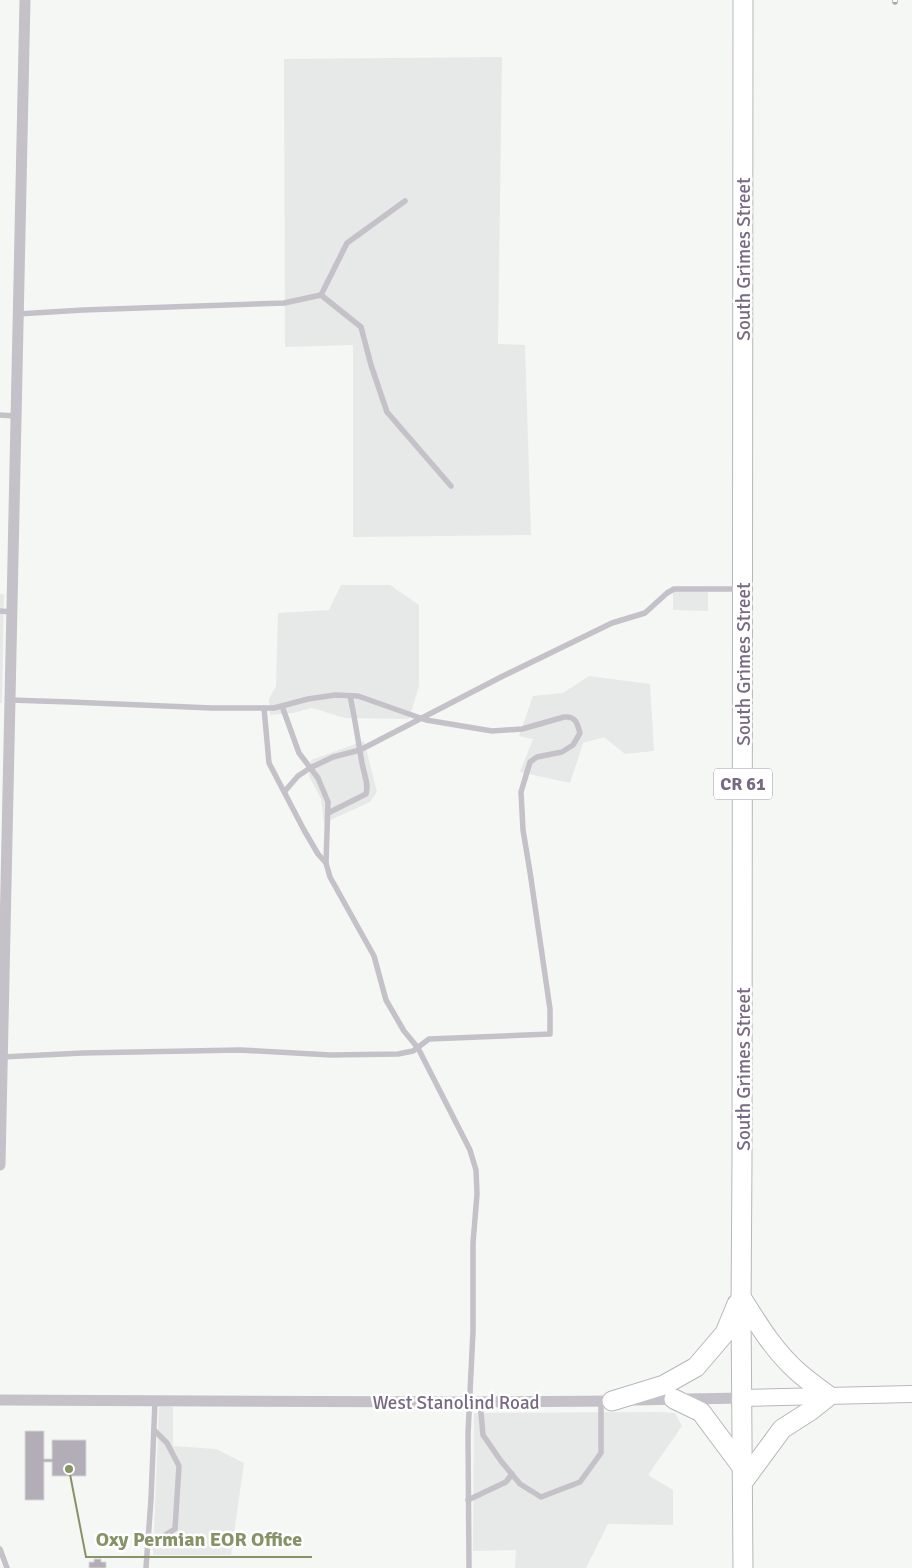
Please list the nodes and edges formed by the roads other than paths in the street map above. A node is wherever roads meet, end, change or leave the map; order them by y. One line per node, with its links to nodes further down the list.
1 (25, 0): 5 (street)
2 (743, 0): 9 (main road, South Grimes Street / CR 61)
3 (405, 201): 4 (lane)
4 (321, 295): 5 (lane); 8 (lane)
5 (18, 314): 7 (street)
6 (0, 415): 7 (lane)
7 (16, 416): 11 (street)
8 (451, 486)
9 (743, 589): 16 (lane); 26 (main road, South Grimes Street / CR 61)
10 (0, 612): 11 (lane)
11 (12, 612): 13 (street)
12 (350, 696): 14 (lane); 16 (lane); 17 (lane)
13 (10, 700): 15 (lane); 23 (street)
14 (282, 706): 15 (lane); 18 (lane)
15 (264, 708): 19 (lane)
16 (421, 718): 17 (lane); 22 (lane)
17 (360, 750): 18 (lane); 20 (lane)
18 (310, 768): 19 (lane); 20 (lane)
19 (284, 791): 21 (lane)
20 (328, 813): 21 (lane)
21 (326, 863): 22 (lane)
22 (418, 1048): 23 (lane); 34 (lane)
23 (2, 1057): 24 (street)
24 (0, 1147): 25 (street)
25 (0, 1165)
26 (741, 1296): 28 (main road); 29 (main road, South Grimes Street / CR 61); 33 (main road)
27 (912, 1394): 28 (main road, West Stanolind Road)
28 (829, 1396): 29 (main road, West Stanolind Road); 38 (main road)
29 (742, 1398): 30 (street, West Stanolind Road); 38 (main road, South Grimes Street / CR 61)
30 (674, 1399): 33 (street, West Stanolind Road); 38 (main road)
31 (0, 1400): 32 (street, West Stanolind Road)
32 (155, 1401): 34 (street, West Stanolind Road); 36 (lane)
33 (606, 1401): 35 (street, West Stanolind Road); 37 (lane)
34 (468, 1402): 35 (street, West Stanolind Road); 39 (lane)
35 (480, 1402): 37 (lane)
36 (154, 1430): 40 (lane); 40 (lane)
37 (512, 1474): 39 (lane)
38 (743, 1474): 45 (main road, South Grimes Street / CR 61)
39 (468, 1500): 44 (lane)
40 (148, 1544): 43 (lane)
41 (0, 1549): 42 (lane)
42 (7, 1568)
43 (146, 1568)
44 (469, 1568)
45 (743, 1568)

